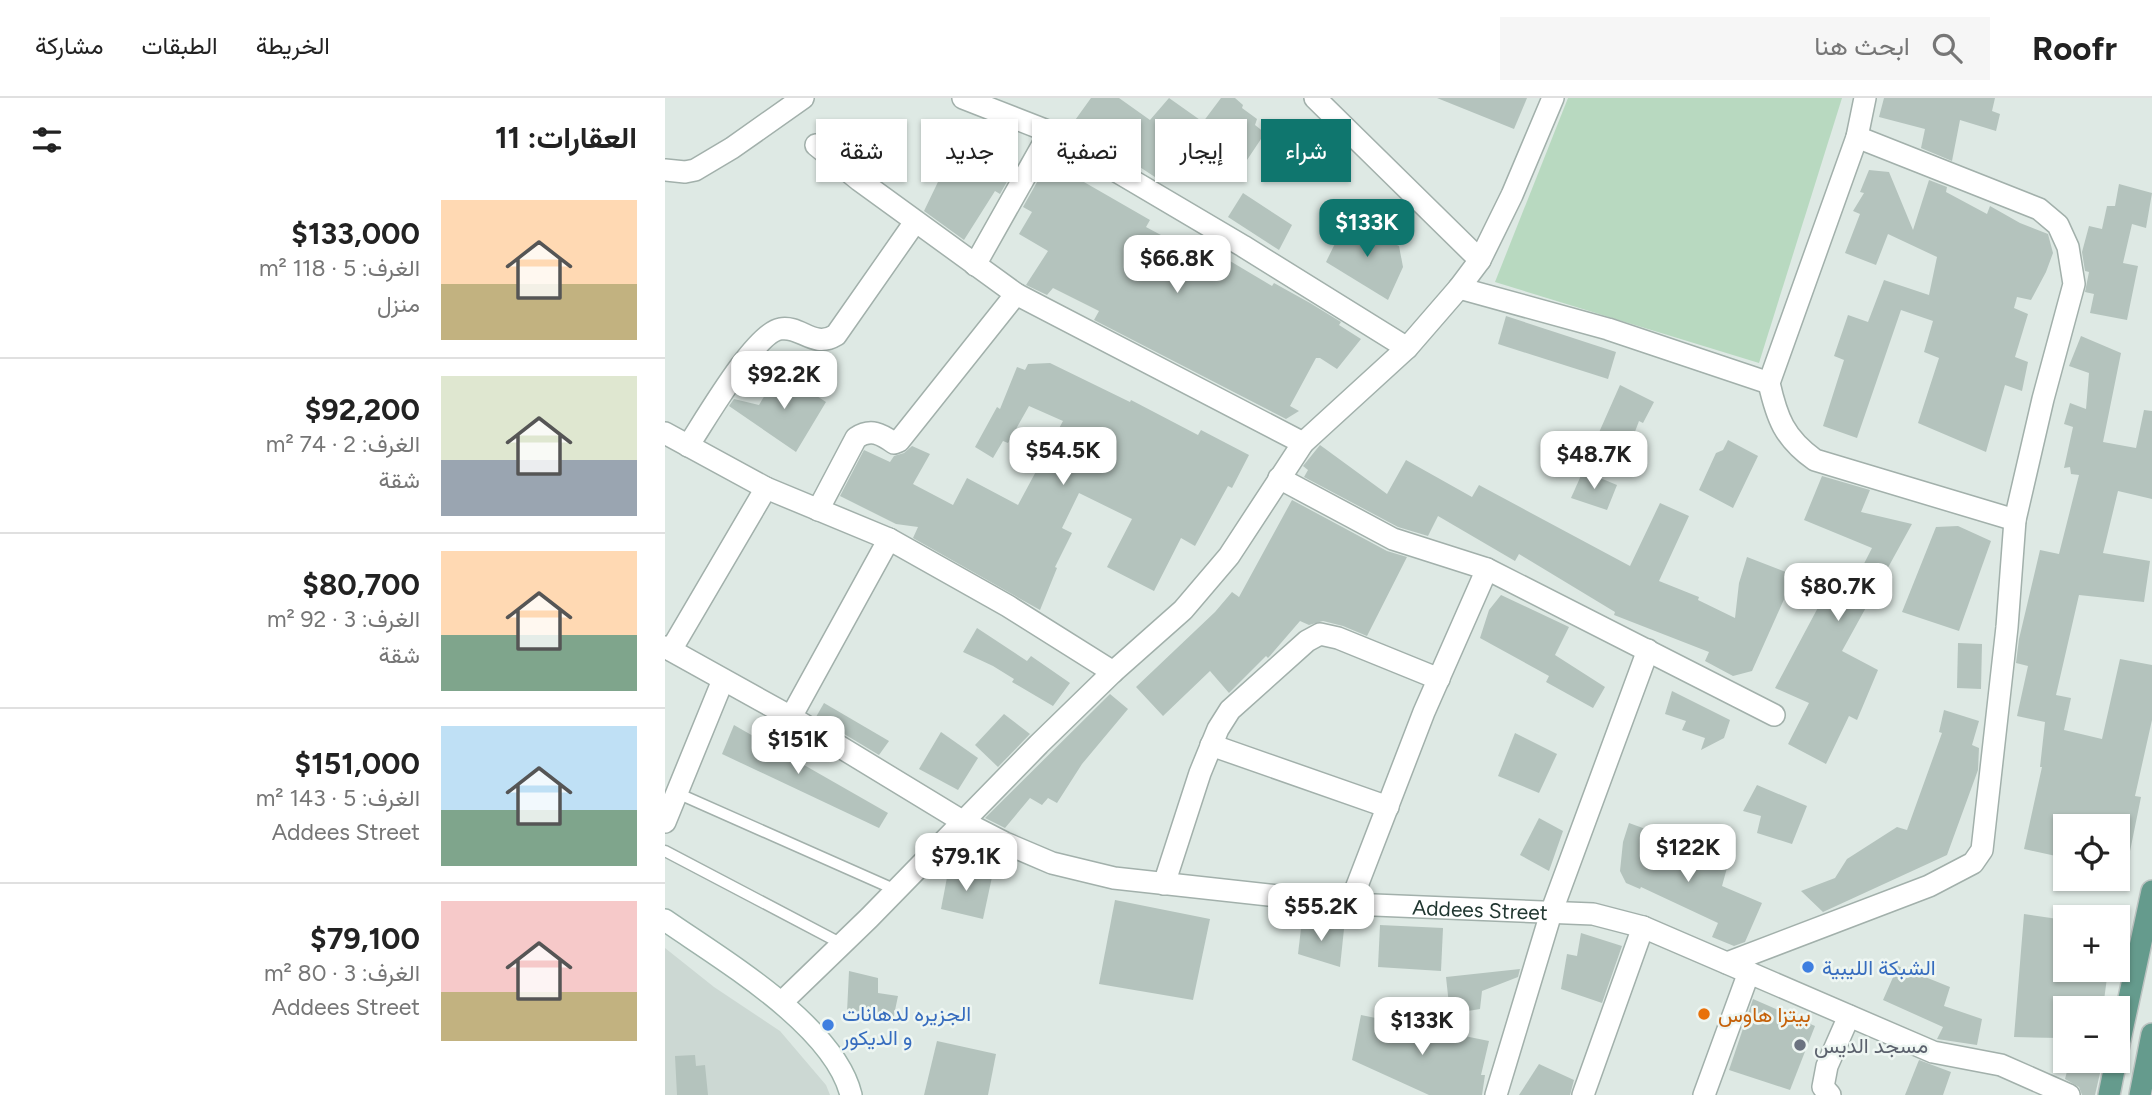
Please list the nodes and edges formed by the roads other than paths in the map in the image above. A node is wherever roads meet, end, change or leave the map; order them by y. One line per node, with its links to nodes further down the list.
1 (803, 98): 9 (street)
2 (963, 98): 6 (street)
3 (1315, 98): 13 (street)
4 (1553, 98): 13 (street)
5 (1865, 98): 7 (street)
6 (1032, 125)
7 (1857, 137): 18 (street); 25 (street)
8 (1032, 164): 14 (street)
9 (665, 170)
10 (864, 182): 12 (street)
11 (1134, 182): 17 (street)
12 (915, 222): 14 (street); 21 (street)
13 (1480, 260): 15 (street)
14 (975, 265): 16 (street)
15 (1459, 288): 17 (street); 18 (street)
16 (1016, 294): 20 (street); 24 (street)
17 (1407, 348): 20 (street)
18 (1769, 383): 25 (street)
19 (665, 433): 21 (street)
20 (1303, 443): 22 (street)
21 (688, 446): 23 (street)
22 (1279, 478): 27 (street); 30 (street)
23 (766, 488): 24 (street); 28 (street)
24 (818, 510): 26 (street)
25 (2015, 520): 49 (street)
26 (889, 539): 30 (street); 34 (street)
27 (1487, 569): 29 (street); 31 (street)
28 (668, 648): 32 (street, Addees Street)
29 (1648, 650): 33 (street); 45 (street)
30 (1113, 672): 38 (street)
31 (1439, 679): 35 (street); 37 (street)
32 (723, 680): 34 (street, Addees Street); 36 (street)
33 (1774, 715)
34 (791, 717): 38 (street, Addees Street)
35 (1211, 745): 37 (street); 41 (street)
36 (677, 793): 39 (street); 42 (lane)
37 (1388, 807): 44 (street)
38 (962, 821): 41 (street, Addees Street); 42 (street)
39 (665, 822)
40 (665, 851): 48 (lane)
41 (1164, 884): 44 (street, Addees Street)
42 (896, 890): 48 (street)
43 (2152, 891): 51 (main road)
44 (1350, 904): 45 (street, Addees Street)
45 (1551, 913): 47 (street, Addees Street); 57 (street)
46 (665, 920): 52 (street)
47 (1643, 927): 49 (street, Addees Street); 58 (street)
48 (842, 944): 52 (street)
49 (1727, 963): 50 (street, Addees Street)
50 (1749, 972): 53 (street, Addees Street); 59 (street)
51 (2129, 996)
52 (782, 1002): 56 (street)
53 (1849, 1016): 60 (street); 61 (street, Addees Street)
54 (2152, 1034): 63 (main road)
55 (2113, 1073): 62 (main road)
56 (851, 1095)
57 (1496, 1095)
58 (1583, 1095)
59 (1704, 1095)
60 (1830, 1095)
61 (2069, 1095)
62 (2109, 1095)
63 (2140, 1095)

